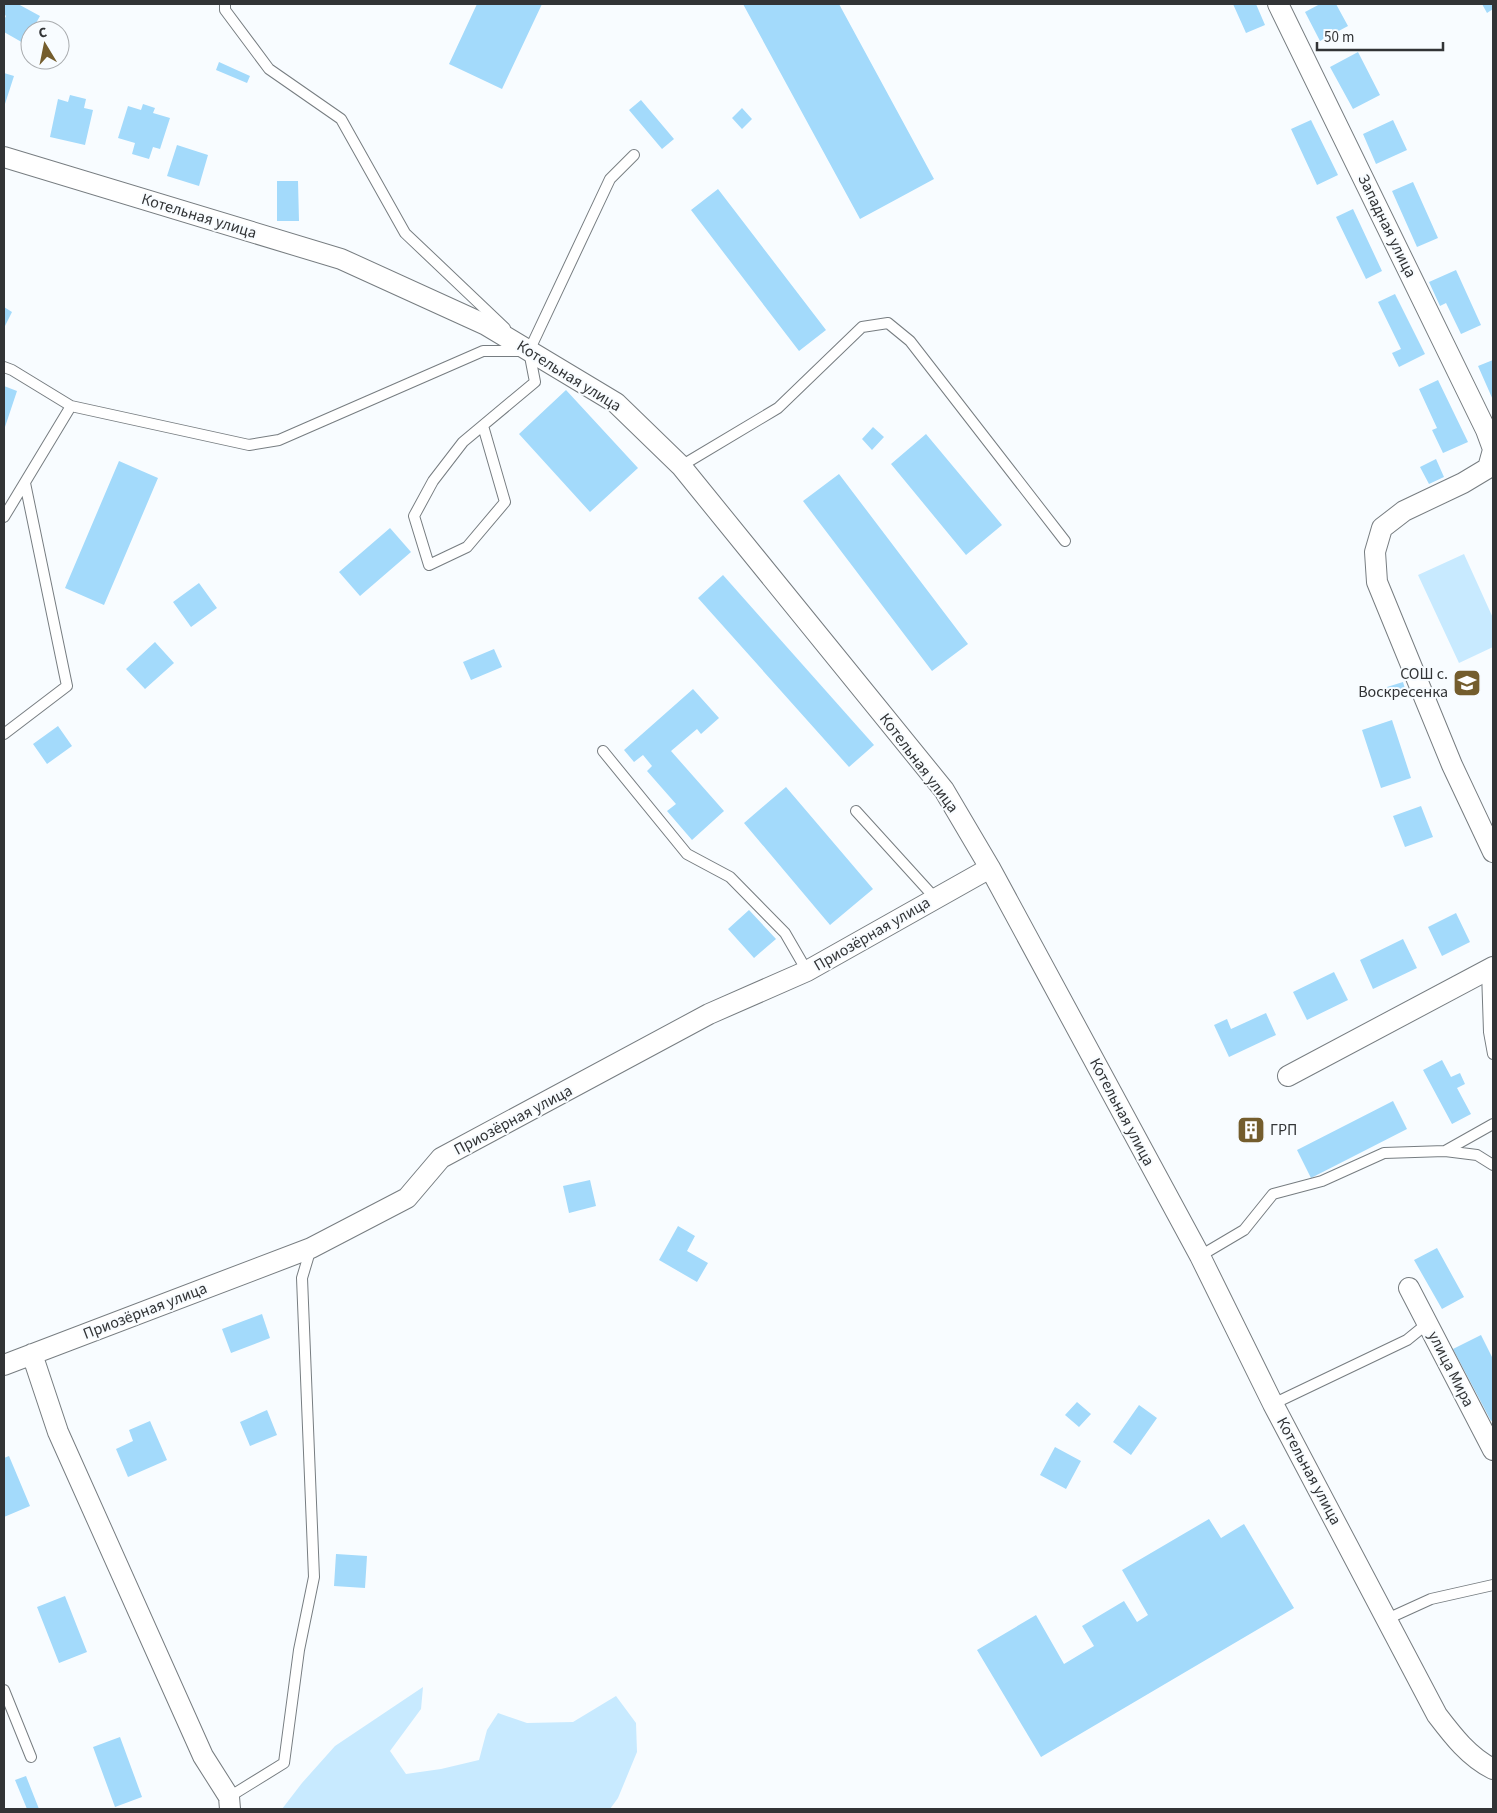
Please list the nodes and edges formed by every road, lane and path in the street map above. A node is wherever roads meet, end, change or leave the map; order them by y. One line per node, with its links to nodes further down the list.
1 (225, 4): 5 (lane)
2 (1278, 4): 9 (street, Западная улица)
3 (634, 155): 5 (lane)
4 (4, 157): 5 (street, Котельная улица)
5 (529, 351): 7 (lane); 8 (lane); 10 (street, Котельная улица)
6 (4, 367): 7 (lane)
7 (71, 406): 11 (lane)
8 (483, 426): 8 (lane)
9 (1493, 450): 17 (street, Западная улица)
10 (681, 466): 13 (lane); 18 (street, Котельная улица)
11 (25, 483): 12 (lane); 14 (lane)
12 (4, 517)
13 (1065, 541)
14 (4, 734)
15 (603, 751): 21 (lane)
16 (856, 811): 19 (lane)
17 (1493, 852)
18 (990, 868): 19 (street, Приозёрная улица); 28 (street, Котельная улица)
19 (935, 898): 21 (street, Приозёрная улица)
20 (1490, 969): 22 (lane); 23 (street)
21 (807, 971): 27 (street, Приозёрная улица)
22 (1493, 1054)
23 (1288, 1076)
24 (1493, 1124): 25 (lane)
25 (1445, 1151): 26 (lane); 28 (lane)
26 (1493, 1165)
27 (311, 1248): 31 (street, Приозёрная улица); 40 (lane)
28 (1200, 1256): 33 (street, Котельная улица)
29 (1409, 1288): 30 (street, улица Мира)
30 (1428, 1323): 33 (lane); 34 (street, улица Мира)
31 (32, 1354): 32 (street, Приозёрная улица); 40 (street)
32 (4, 1365)
33 (1273, 1404): 36 (street, Котельная улица)
34 (1493, 1450)
35 (1493, 1584): 36 (lane)
36 (1387, 1619): 39 (street, Котельная улица)
37 (4, 1690): 38 (lane)
38 (32, 1757)
39 (1493, 1769)
40 (230, 1803)

